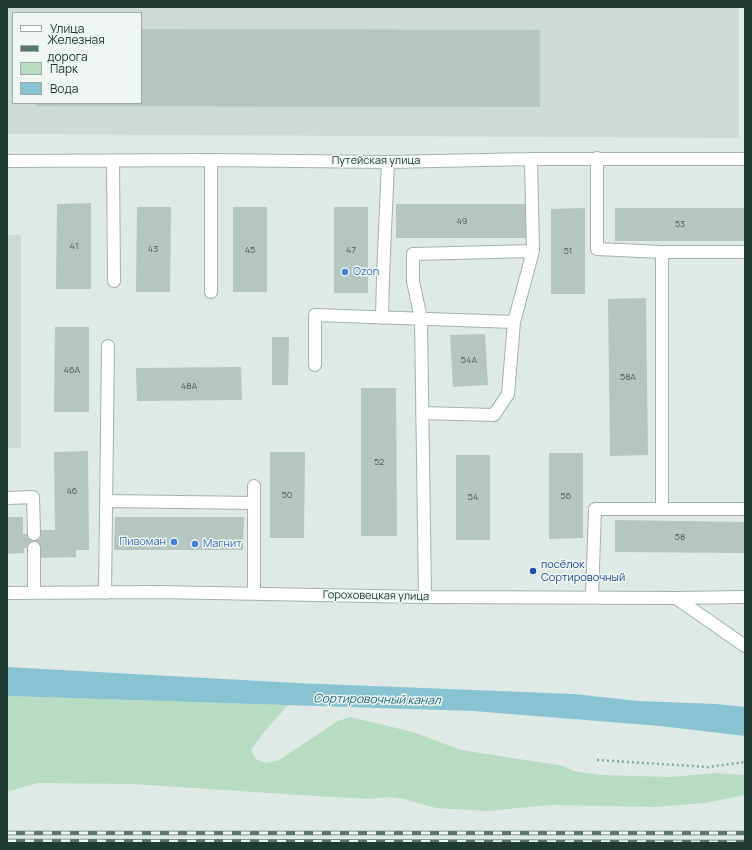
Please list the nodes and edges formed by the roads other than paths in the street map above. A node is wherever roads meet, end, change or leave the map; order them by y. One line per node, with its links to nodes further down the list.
1 (597, 158): 2 (street, Путейская улица); 3 (street, Путейская улица); 9 (street)
2 (531, 159): 7 (street, Путейская улица); 8 (street)
3 (745, 159)
4 (211, 160): 6 (street, Путейская улица); 7 (street, Путейская улица); 12 (street)
5 (7, 161): 6 (street, Путейская улица)
6 (113, 161): 11 (street)
7 (388, 162): 13 (street)
8 (533, 251): 14 (street); 15 (street)
9 (662, 252): 10 (street); 23 (street)
10 (745, 252)
11 (114, 281)
12 (211, 292)
13 (382, 318): 14 (street); 17 (street)
14 (421, 319): 15 (street); 18 (street)
15 (514, 322): 18 (street)
16 (108, 346): 21 (street)
17 (315, 365)
18 (422, 413): 31 (street)
19 (254, 486): 22 (street)
20 (7, 498): 25 (street)
21 (106, 501): 22 (street); 29 (street)
22 (254, 504): 30 (street)
23 (662, 509): 24 (street); 32 (street)
24 (745, 509)
25 (34, 534)
26 (34, 548): 28 (street)
27 (7, 593): 28 (street, Гороховецкая улица)
28 (34, 593): 29 (street, Гороховецкая улица)
29 (105, 593): 30 (street, Гороховецкая улица)
30 (254, 594): 31 (street, Гороховецкая улица)
31 (425, 597): 32 (street, Гороховецкая улица)
32 (592, 597): 34 (street, Гороховецкая улица)
33 (745, 597): 34 (street, Гороховецкая улица)
34 (676, 598): 35 (street)
35 (745, 646)

